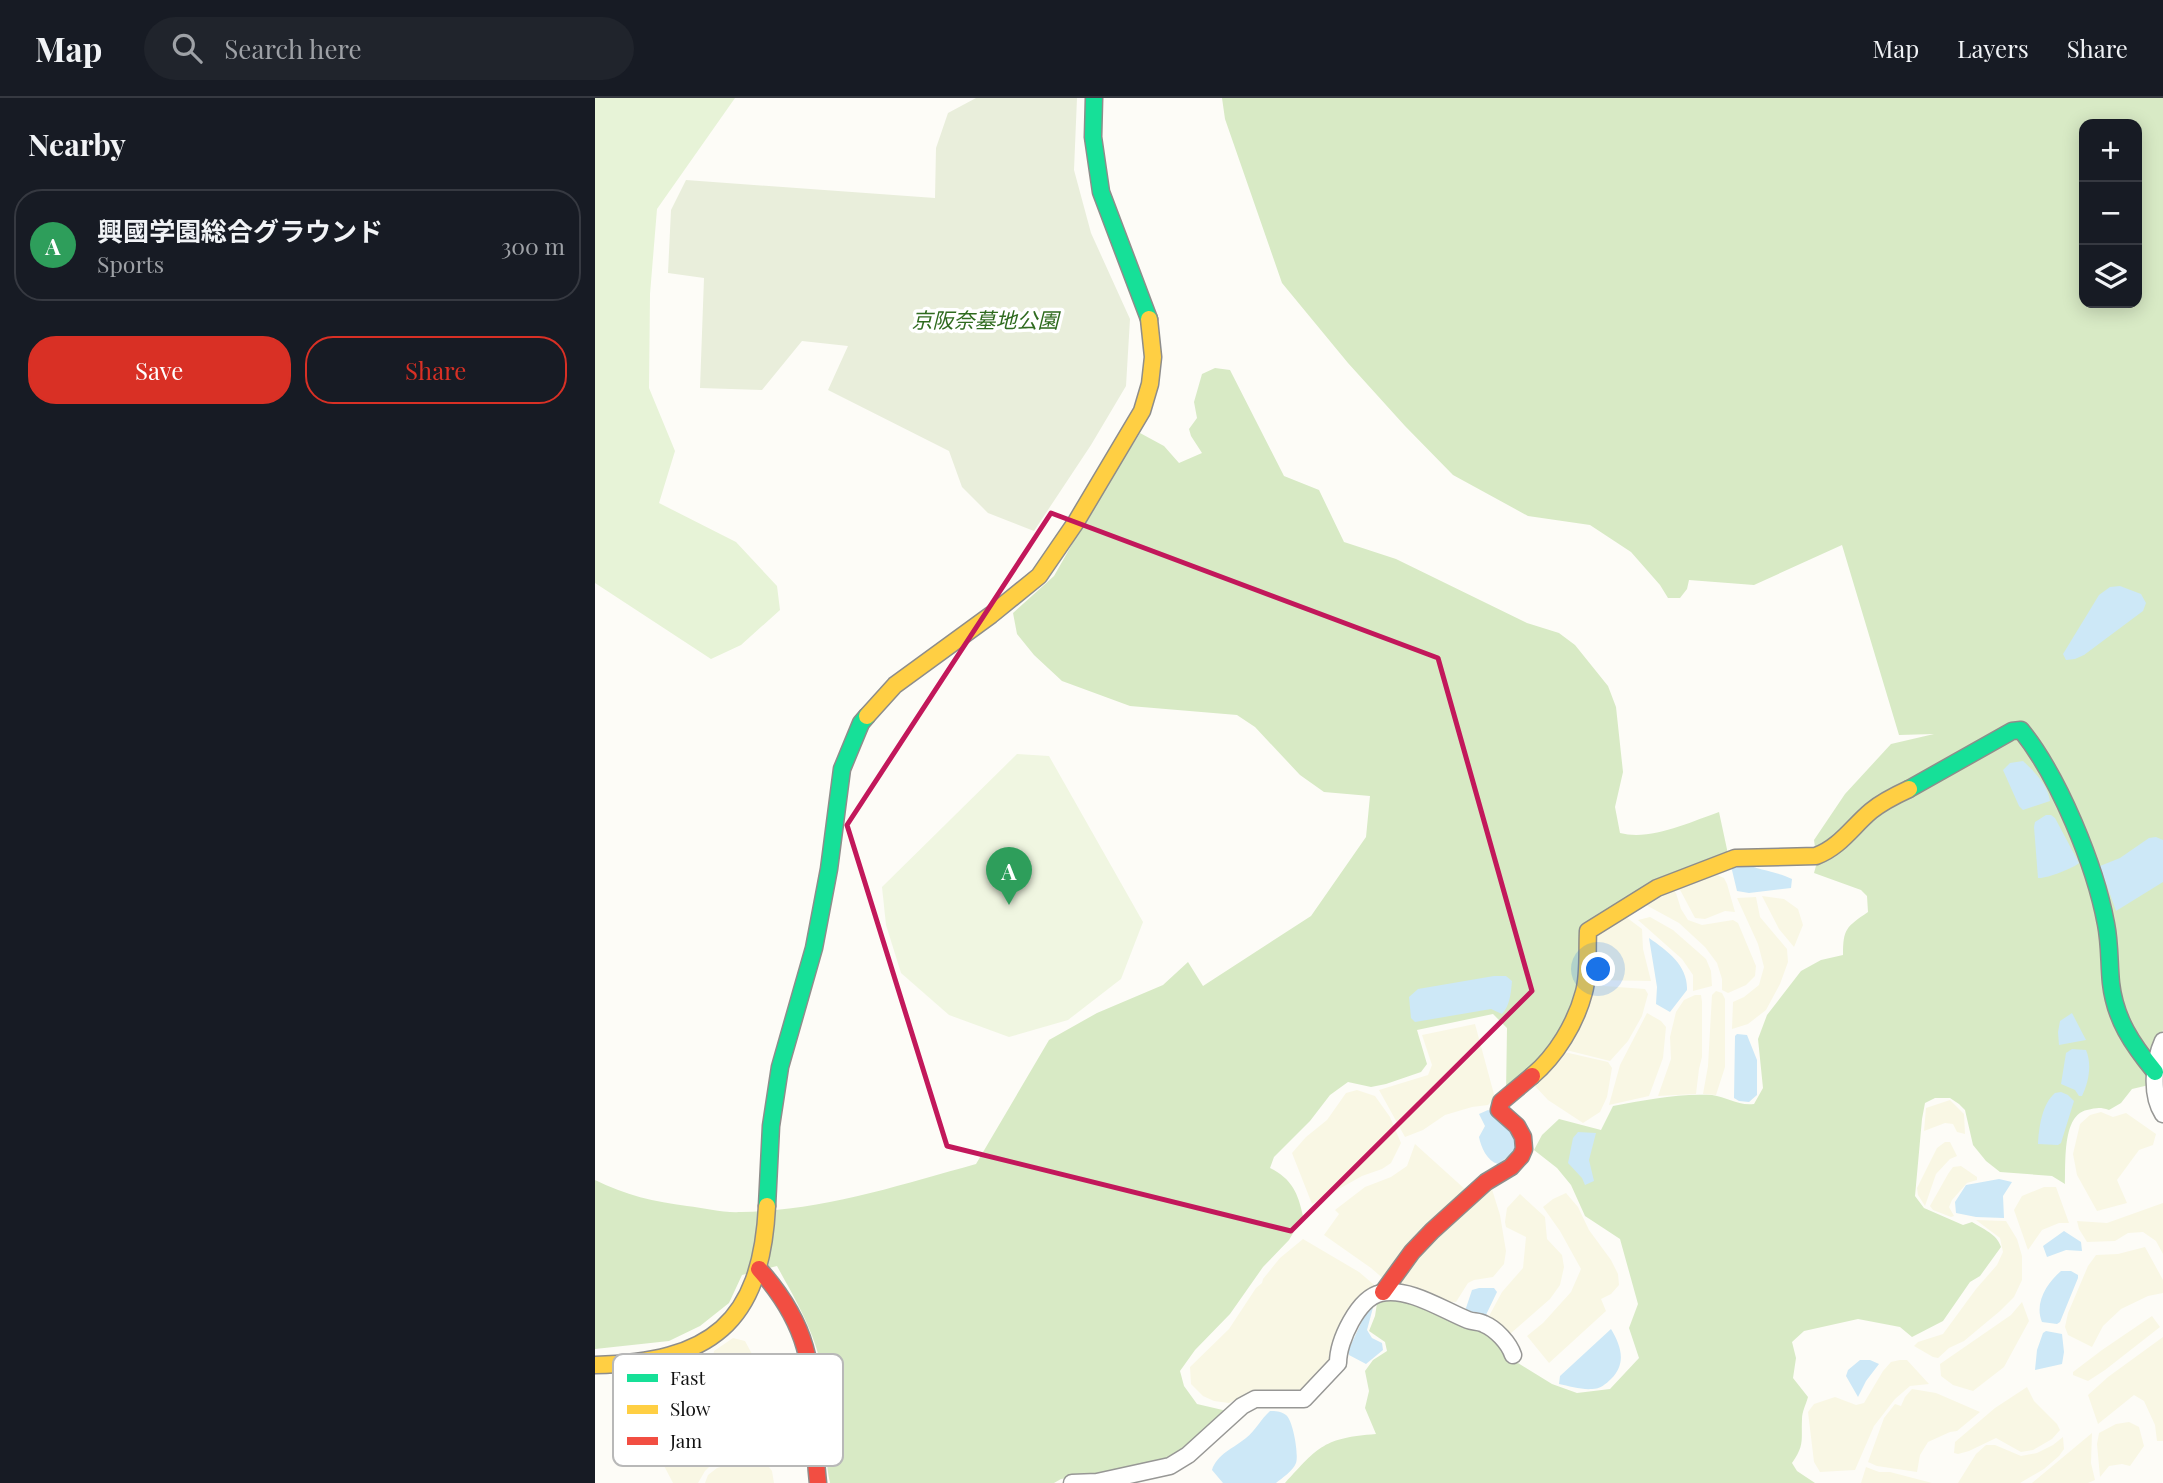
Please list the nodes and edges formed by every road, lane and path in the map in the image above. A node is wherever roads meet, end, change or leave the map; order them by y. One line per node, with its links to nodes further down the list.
1 (1094, 98): 5 (street)
2 (2163, 1041): 3 (street)
3 (2155, 1072): 4 (street); 6 (street)
4 (2163, 1114)
5 (759, 1269): 7 (street); 8 (street)
6 (1383, 1292): 9 (street); 12 (street)
7 (675, 1354)
8 (808, 1354)
9 (1513, 1355)
10 (613, 1364): 11 (street)
11 (595, 1365)
12 (1072, 1483)

